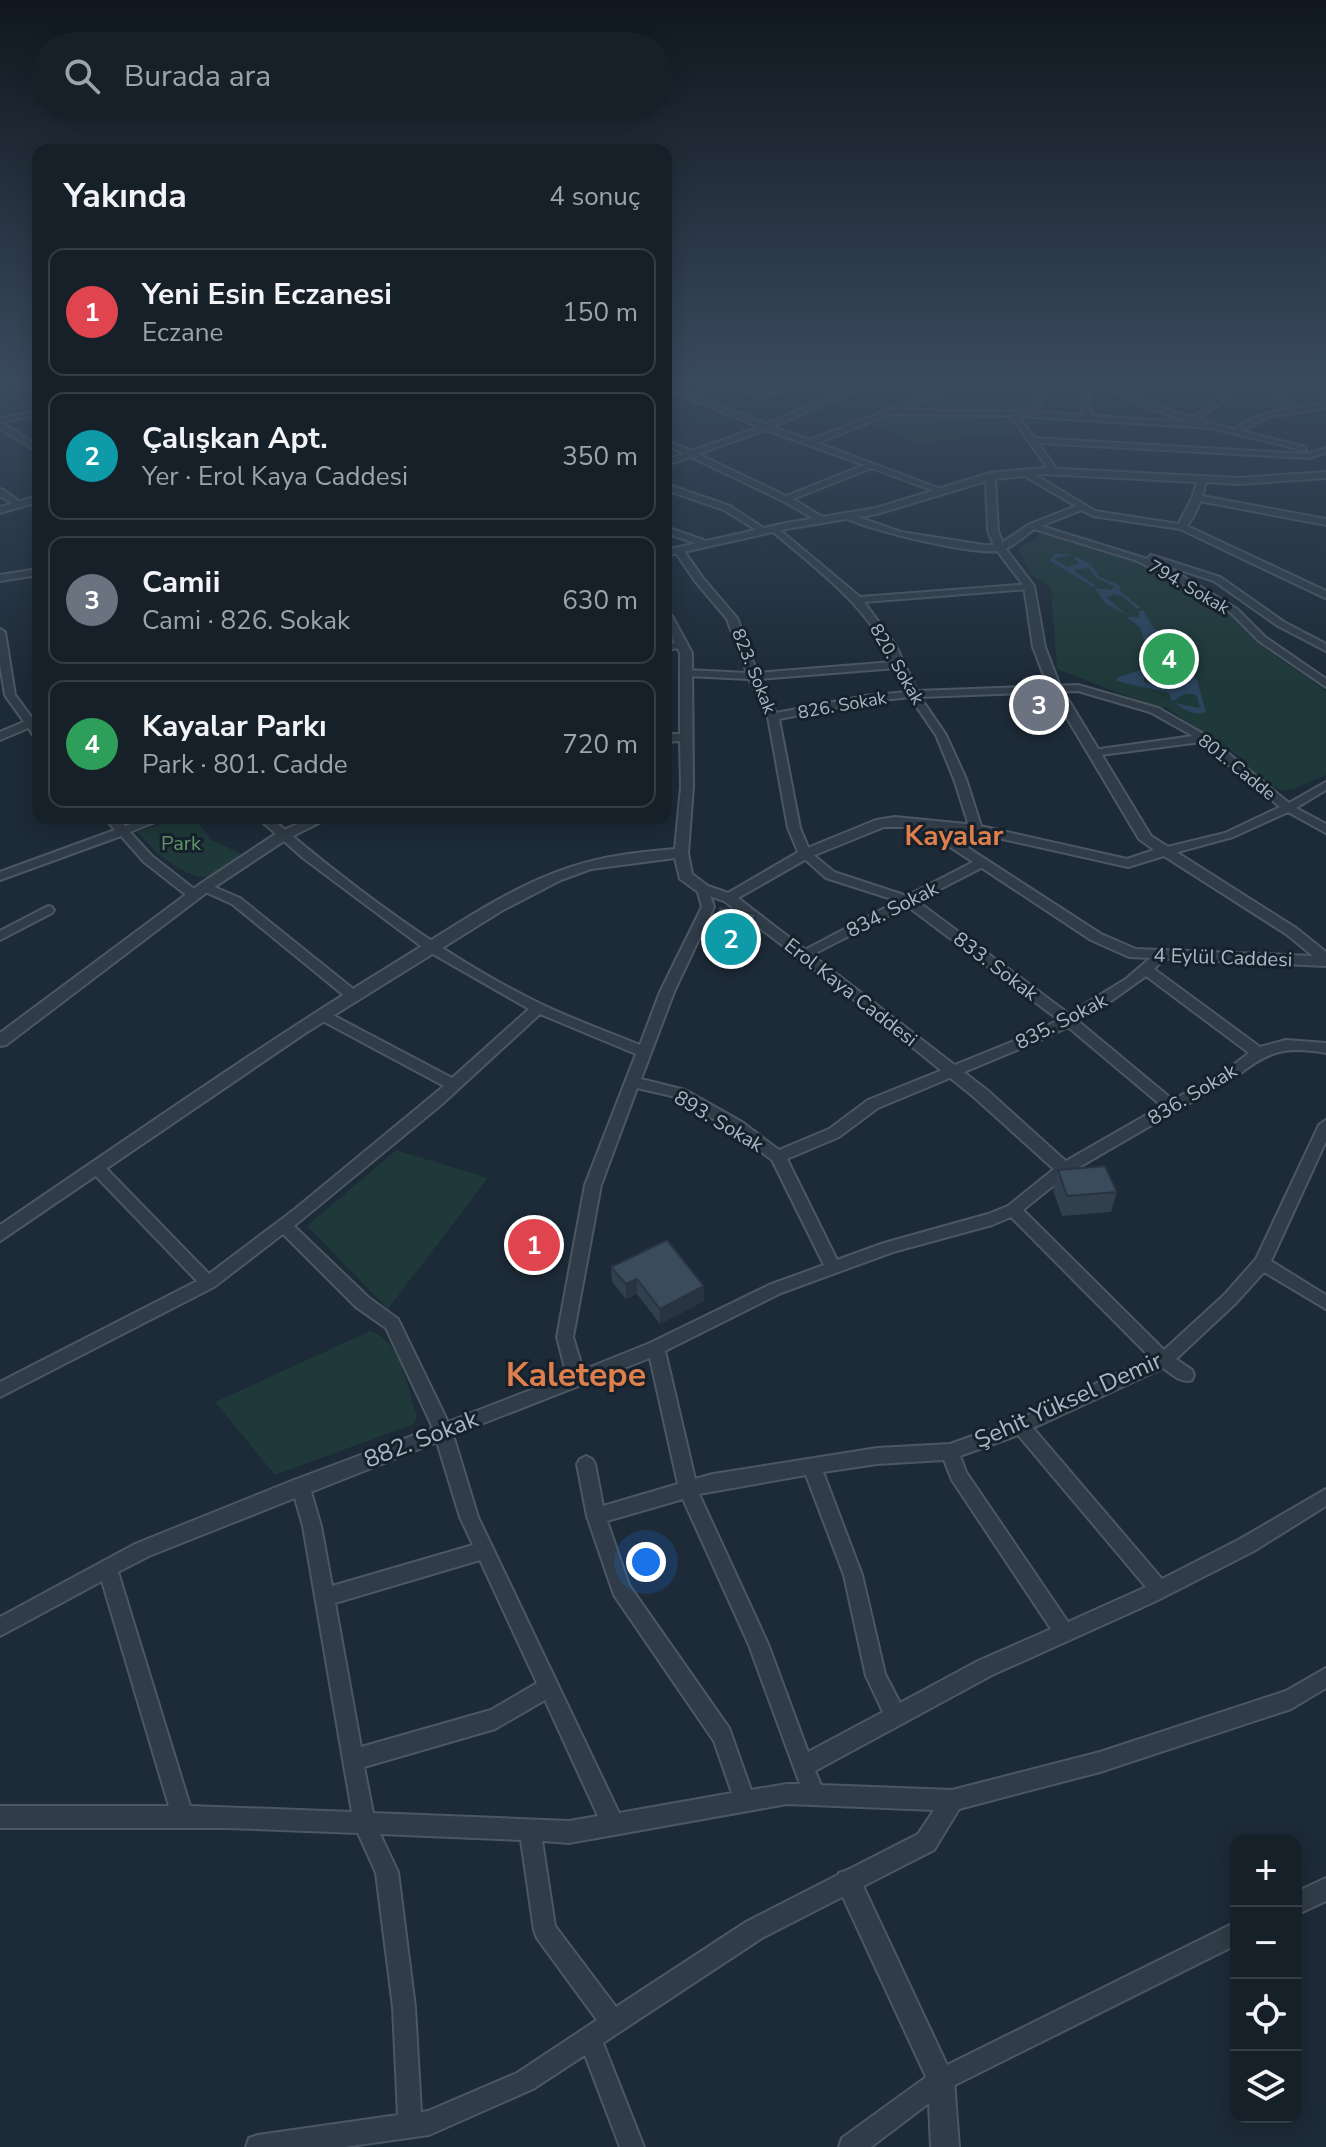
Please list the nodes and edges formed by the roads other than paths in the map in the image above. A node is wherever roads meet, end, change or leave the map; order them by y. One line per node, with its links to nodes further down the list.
1 (752, 482): 12 (street)
2 (829, 482): 12 (street)
3 (918, 482): 9 (street)
4 (970, 482): 9 (street)
5 (990, 482): 25 (street)
6 (1041, 482): 15 (street)
7 (1201, 482): 11 (street)
8 (672, 489): 22 (street, 820. Sokak)
9 (942, 491): 17 (street)
10 (0, 492): 14 (street)
11 (1197, 498): 19 (street); 21 (street)
12 (786, 499): 18 (street)
13 (32, 501): 14 (street)
14 (19, 504): 16 (street)
15 (1082, 507): 20 (street); 21 (street)
16 (0, 510)
17 (846, 516): 18 (street); 25 (street)
18 (821, 520): 22 (street)
19 (1326, 522)
20 (1033, 526): 25 (street); 28 (street, 794. Sokak)
21 (1182, 527): 32 (street)
22 (770, 530): 24 (street); 33 (street, 820. Sokak)
23 (672, 532): 24 (street)
24 (706, 544): 26 (street)
25 (1000, 548): 31 (street)
26 (679, 550): 27 (street); 41 (street, 823. Sokak)
27 (672, 552)
28 (1138, 558): 38 (street); 42 (street, 794. Sokak)
29 (32, 575): 30 (street)
30 (0, 578)
31 (1029, 586): 33 (street); 43 (street)
32 (1326, 595)
33 (858, 600): 39 (street, 820. Sokak)
34 (672, 627): 36 (street)
35 (0, 632): 46 (street)
36 (682, 645): 37 (street); 40 (street)
37 (672, 646)
38 (1326, 648)
39 (900, 665): 41 (street); 44 (street, 820. Sokak)
40 (687, 673): 41 (street); 49 (street)
41 (753, 676): 45 (street, 823. Sokak)
42 (1326, 684)
43 (1054, 686): 44 (street, 826. Sokak); 51 (street, 801. Cadde); 52 (street)
44 (913, 694): 45 (street, 826. Sokak); 60 (street, 820. Sokak)
45 (773, 717): 66 (street, 823. Sokak)
46 (32, 722)
47 (32, 727): 48 (street)
48 (0, 736)
49 (685, 737): 50 (street); 65 (street)
50 (672, 738)
51 (1203, 738): 52 (street); 54 (street, 801. Cadde)
52 (1093, 753): 64 (street)
53 (1326, 786): 54 (street)
54 (1288, 808): 61 (street, 801. Cadde); 64 (street)
55 (917, 823): 60 (street); 66 (street); 67 (street, 4 Eylül Caddesi)
56 (116, 824): 62 (street)
57 (140, 824): 62 (street)
58 (270, 824): 63 (street)
59 (309, 824): 63 (street)
60 (976, 829): 64 (street)
61 (1326, 829)
62 (121, 830): 68 (street); 70 (street)
63 (282, 836): 70 (street); 75 (street)
64 (1163, 852): 78 (street)
65 (681, 853): 69 (street); 75 (street)
66 (805, 854): 71 (street); 72 (street, 833. Sokak)
67 (981, 863): 72 (street, 834. Sokak); 77 (street, 4 Eylül Caddesi)
68 (0, 876)
69 (703, 889): 71 (street, Erol Kaya Caddesi); 86 (street)
70 (200, 891): 80 (street); 84 (street)
71 (729, 898): 76 (street, Erol Kaya Caddesi)
72 (908, 900): 76 (street, 834. Sokak); 83 (street, 833. Sokak)
73 (48, 910): 74 (street)
74 (0, 936)
75 (431, 947): 80 (street); 81 (street)
76 (803, 954): 88 (street, Erol Kaya Caddesi)
77 (1161, 956): 78 (street, 4 Eylül Caddesi); 79 (street, 835. Sokak)
78 (1326, 960)
79 (1147, 970): 83 (street, 835. Sokak); 87 (street)
80 (352, 995): 82 (street)
81 (538, 1008): 86 (street); 90 (street)
82 (322, 1015): 90 (street); 94 (street)
83 (1068, 1020): 88 (street, 835. Sokak); 91 (street, 833. Sokak)
84 (0, 1041)
85 (1326, 1048): 87 (street, 836. Sokak)
86 (643, 1052): 89 (street)
87 (1257, 1052): 91 (street, 836. Sokak)
88 (952, 1071): 93 (street, 835. Sokak); 95 (street, Erol Kaya Caddesi)
89 (632, 1082): 93 (street, 893. Sokak); 106 (street)
90 (453, 1085): 97 (street)
91 (1171, 1106): 95 (street, 836. Sokak)
92 (1326, 1125): 99 (street, Şehit Yüksel Demir)
93 (778, 1157): 100 (street, 893. Sokak)
94 (96, 1167): 98 (street); 101 (street)
95 (1064, 1169): 96 (street, 882. Sokak)
96 (1013, 1210): 100 (street, 882. Sokak); 104 (street)
97 (284, 1226): 101 (street); 109 (street)
98 (0, 1234)
99 (1262, 1263): 102 (street); 104 (street, Şehit Yüksel Demir)
100 (833, 1268): 103 (street, 882. Sokak)
101 (208, 1283): 107 (street)
102 (1326, 1303)
103 (656, 1348): 106 (street, 882. Sokak); 114 (street)
104 (1164, 1360): 105 (street); 108 (street, Şehit Yüksel Demir)
105 (1186, 1375)
106 (577, 1380): 109 (street, 882. Sokak)
107 (0, 1390)
108 (1021, 1426): 110 (street, Şehit Yüksel Demir); 119 (street)
109 (443, 1431): 113 (street, 882. Sokak); 117 (street)
110 (950, 1452): 112 (street, Şehit Yüksel Demir); 122 (street)
111 (586, 1464): 116 (street)
112 (812, 1466): 114 (street, Şehit Yüksel Demir); 125 (street)
113 (300, 1486): 118 (street, 882. Sokak); 120 (street)
114 (688, 1489): 116 (street, Şehit Yüksel Demir); 127 (street)
115 (1326, 1497): 119 (street)
116 (596, 1516): 130 (street)
117 (485, 1550): 120 (street); 124 (street)
118 (108, 1569): 121 (street, 882. Sokak); 132 (street)
119 (1159, 1589): 122 (street)
120 (325, 1597): 126 (street)
121 (0, 1627)
122 (1064, 1632): 125 (street)
123 (1326, 1677): 129 (street)
124 (549, 1686): 126 (street); 134 (street)
125 (896, 1716): 127 (street)
126 (353, 1760): 133 (street)
127 (803, 1766): 128 (street)
128 (814, 1795): 129 (street); 130 (street)
129 (952, 1800): 136 (street)
130 (745, 1801): 134 (street)
131 (0, 1817): 132 (street)
132 (183, 1817): 133 (street)
133 (364, 1823): 135 (street); 143 (street)
134 (613, 1824): 135 (street)
135 (530, 1830): 140 (street)
136 (848, 1882): 140 (street); 142 (street)
137 (1326, 1889): 138 (street)
138 (1302, 1901)
139 (1230, 1936): 142 (street)
140 (614, 2023): 141 (street)
141 (590, 2038): 143 (street); 145 (street)
142 (941, 2080): 146 (street); 147 (street)
143 (410, 2126): 144 (street)
144 (258, 2147)
145 (632, 2147)
146 (851, 2147)
147 (945, 2147)

